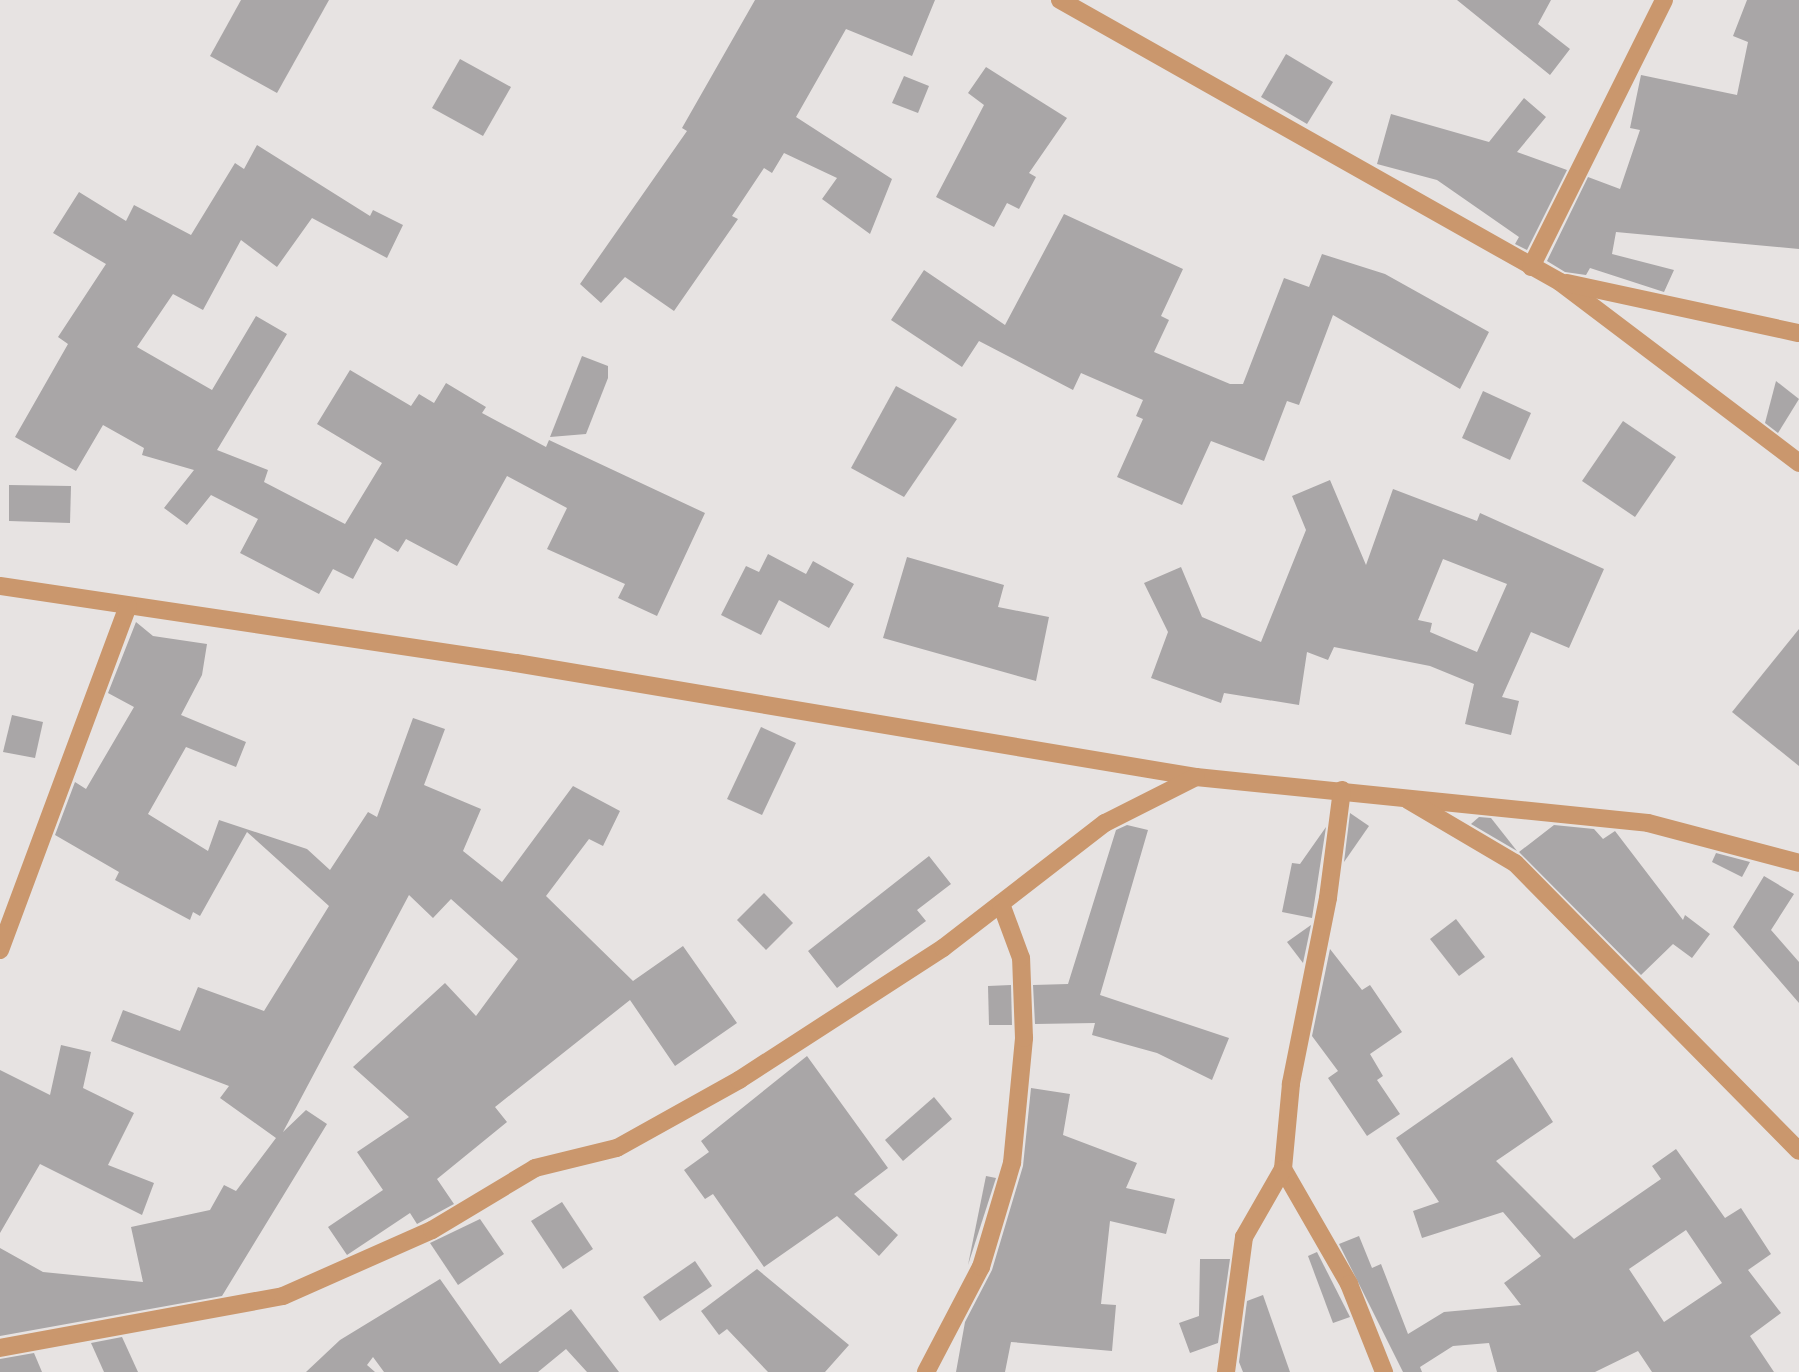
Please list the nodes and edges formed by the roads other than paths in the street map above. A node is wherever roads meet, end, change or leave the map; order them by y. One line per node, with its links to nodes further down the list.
1 (1060, 0): 3 (street)
2 (1664, 0): 3 (street)
3 (1531, 267): 4 (street)
4 (1560, 282): 5 (street); 6 (street)
5 (1799, 333)
6 (1799, 463)
7 (0, 586): 8 (street)
8 (128, 606): 9 (street); 14 (street)
9 (1196, 777): 10 (street); 13 (street)
10 (1342, 790): 11 (street); 16 (street)
11 (1401, 796): 12 (street); 15 (street)
12 (1799, 863)
13 (1001, 904): 17 (street); 18 (street)
14 (0, 950)
15 (1799, 1151)
16 (1283, 1169): 19 (street); 20 (street)
17 (0, 1349)
18 (926, 1372)
19 (1226, 1372)
20 (1384, 1372)

